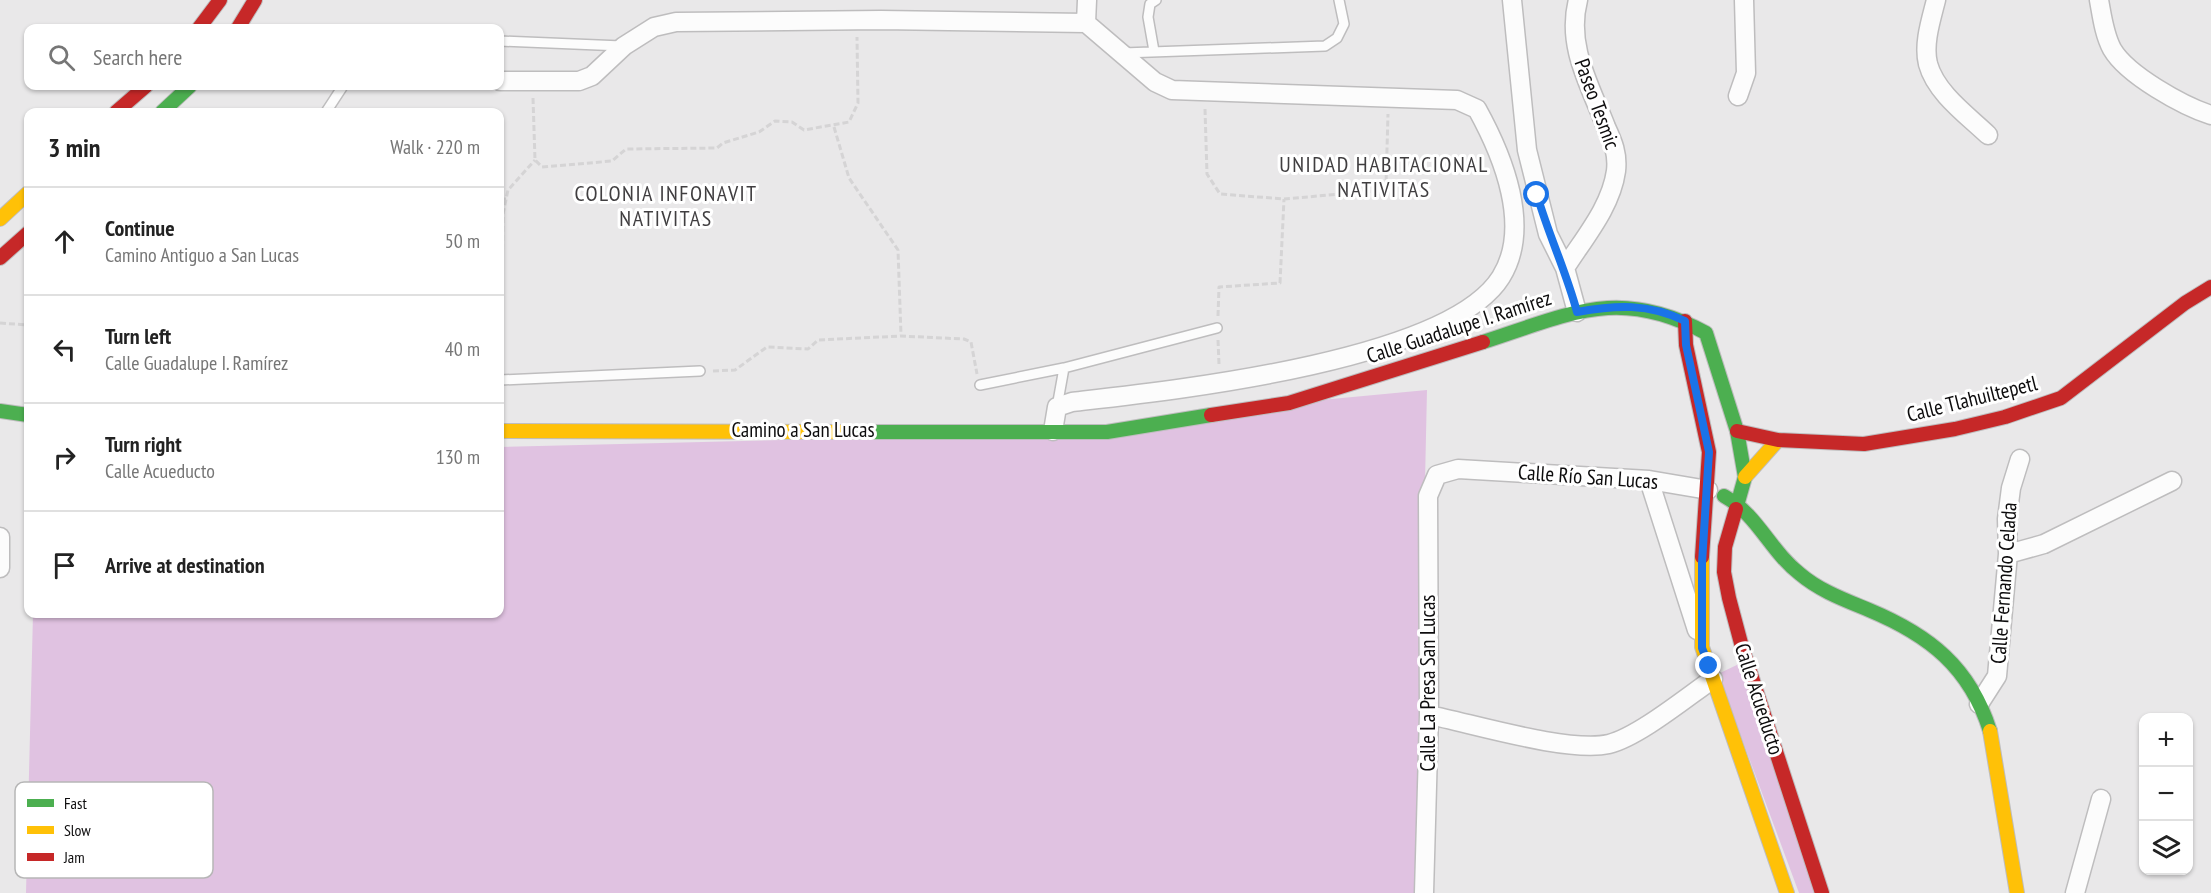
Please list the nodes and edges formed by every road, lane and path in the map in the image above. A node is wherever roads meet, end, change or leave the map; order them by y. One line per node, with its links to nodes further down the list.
1 (220, 0): 13 (street)
2 (255, 0): 14 (street)
3 (1087, 0): 12 (street)
4 (1156, 0): 17 (lane)
5 (1339, 0): 17 (lane)
6 (1512, 0): 41 (street)
7 (1578, 0): 41 (street, Paseo Tesmic)
8 (1744, 0): 25 (street)
9 (1936, 0): 32 (street)
10 (2099, 0): 30 (street)
11 (857, 20): 12 (street); 16 (street); 31 (path)
12 (1086, 23): 18 (street)
13 (202, 24)
14 (240, 24)
15 (504, 41): 16 (lane)
16 (624, 46): 20 (street)
17 (1154, 51): 18 (lane)
18 (1123, 53): 24 (street)
19 (504, 81): 20 (street)
20 (533, 81): 33 (path)
21 (141, 90): 27 (street)
22 (186, 90): 28 (street)
23 (340, 90): 29 (lane)
24 (1204, 92): 26 (street); 36 (path)
25 (1738, 96)
26 (1389, 98): 36 (path); 55 (street)
27 (121, 108)
28 (166, 108)
29 (329, 108)
30 (2211, 115)
31 (834, 127): 33 (path); 48 (path)
32 (1988, 135)
33 (535, 160): 35 (path)
34 (24, 197): 38 (street)
35 (507, 199): 37 (path)
36 (1284, 199): 47 (path)
37 (504, 214)
38 (0, 219)
39 (24, 237): 40 (street)
40 (0, 258)
41 (1565, 268): 43 (street)
42 (2211, 287): 62 (street, Calle Tlahuiltepetl)
43 (1577, 312): 44 (street, Calle Guadalupe I. Ramírez); 61 (street, Calle Guadalupe I. Ramírez)
44 (1685, 321): 53 (street, Calle Guadalupe I. Ramírez); 54 (street, Calle Acueducto)
45 (0, 323): 46 (path)
46 (24, 326)
47 (1217, 328): 49 (lane)
48 (901, 336): 50 (path); 52 (path)
49 (1064, 368): 52 (lane); 55 (lane)
50 (700, 371): 51 (lane)
51 (504, 380)
52 (980, 385)
53 (1726, 398): 54 (street); 60 (street, Calle Guadalupe I. Ramírez)
54 (1700, 402): 68 (street, Calle Acueducto)
55 (1057, 407): 59 (street)
56 (0, 411): 57 (street)
57 (24, 414)
58 (504, 431): 59 (street, Camino a San Lucas)
59 (1053, 431): 61 (street, Camino a San Lucas)
60 (1737, 431): 62 (street, Calle Tlahuiltepetl); 65 (street, Calle Guadalupe I. Ramírez)
61 (1107, 432)
62 (1778, 440): 65 (street)
63 (2020, 459): 71 (street, Calle Fernando Celada)
64 (1437, 476): 66 (street, Calle Río San Lucas); 77 (street, Calle La Presa San Lucas)
65 (1744, 477): 69 (street, Calle Guadalupe I. Ramírez)
66 (1649, 480): 68 (street, Calle Río San Lucas); 74 (street, Calle Acueducto)
67 (2172, 481): 71 (street)
68 (1708, 490): 69 (street, Calle Río San Lucas); 74 (street, Calle Acueducto)
69 (1737, 501): 73 (street, Calle Acueducto); 76 (street)
70 (0, 537): 72 (street)
71 (2008, 554): 76 (street, Calle Fernando Celada)
72 (0, 568)
73 (1742, 647): 75 (street); 81 (street, Calle Acueducto)
74 (1702, 648): 75 (street, Calle Acueducto)
75 (1711, 672): 77 (street); 80 (street, Calle Acueducto)
76 (1979, 704): 82 (street)
77 (1429, 715): 79 (street, Calle La Presa San Lucas)
78 (2101, 799): 83 (street)
79 (1424, 893)
80 (1786, 893)
81 (1822, 893)
82 (2017, 893)
83 (2075, 893)

